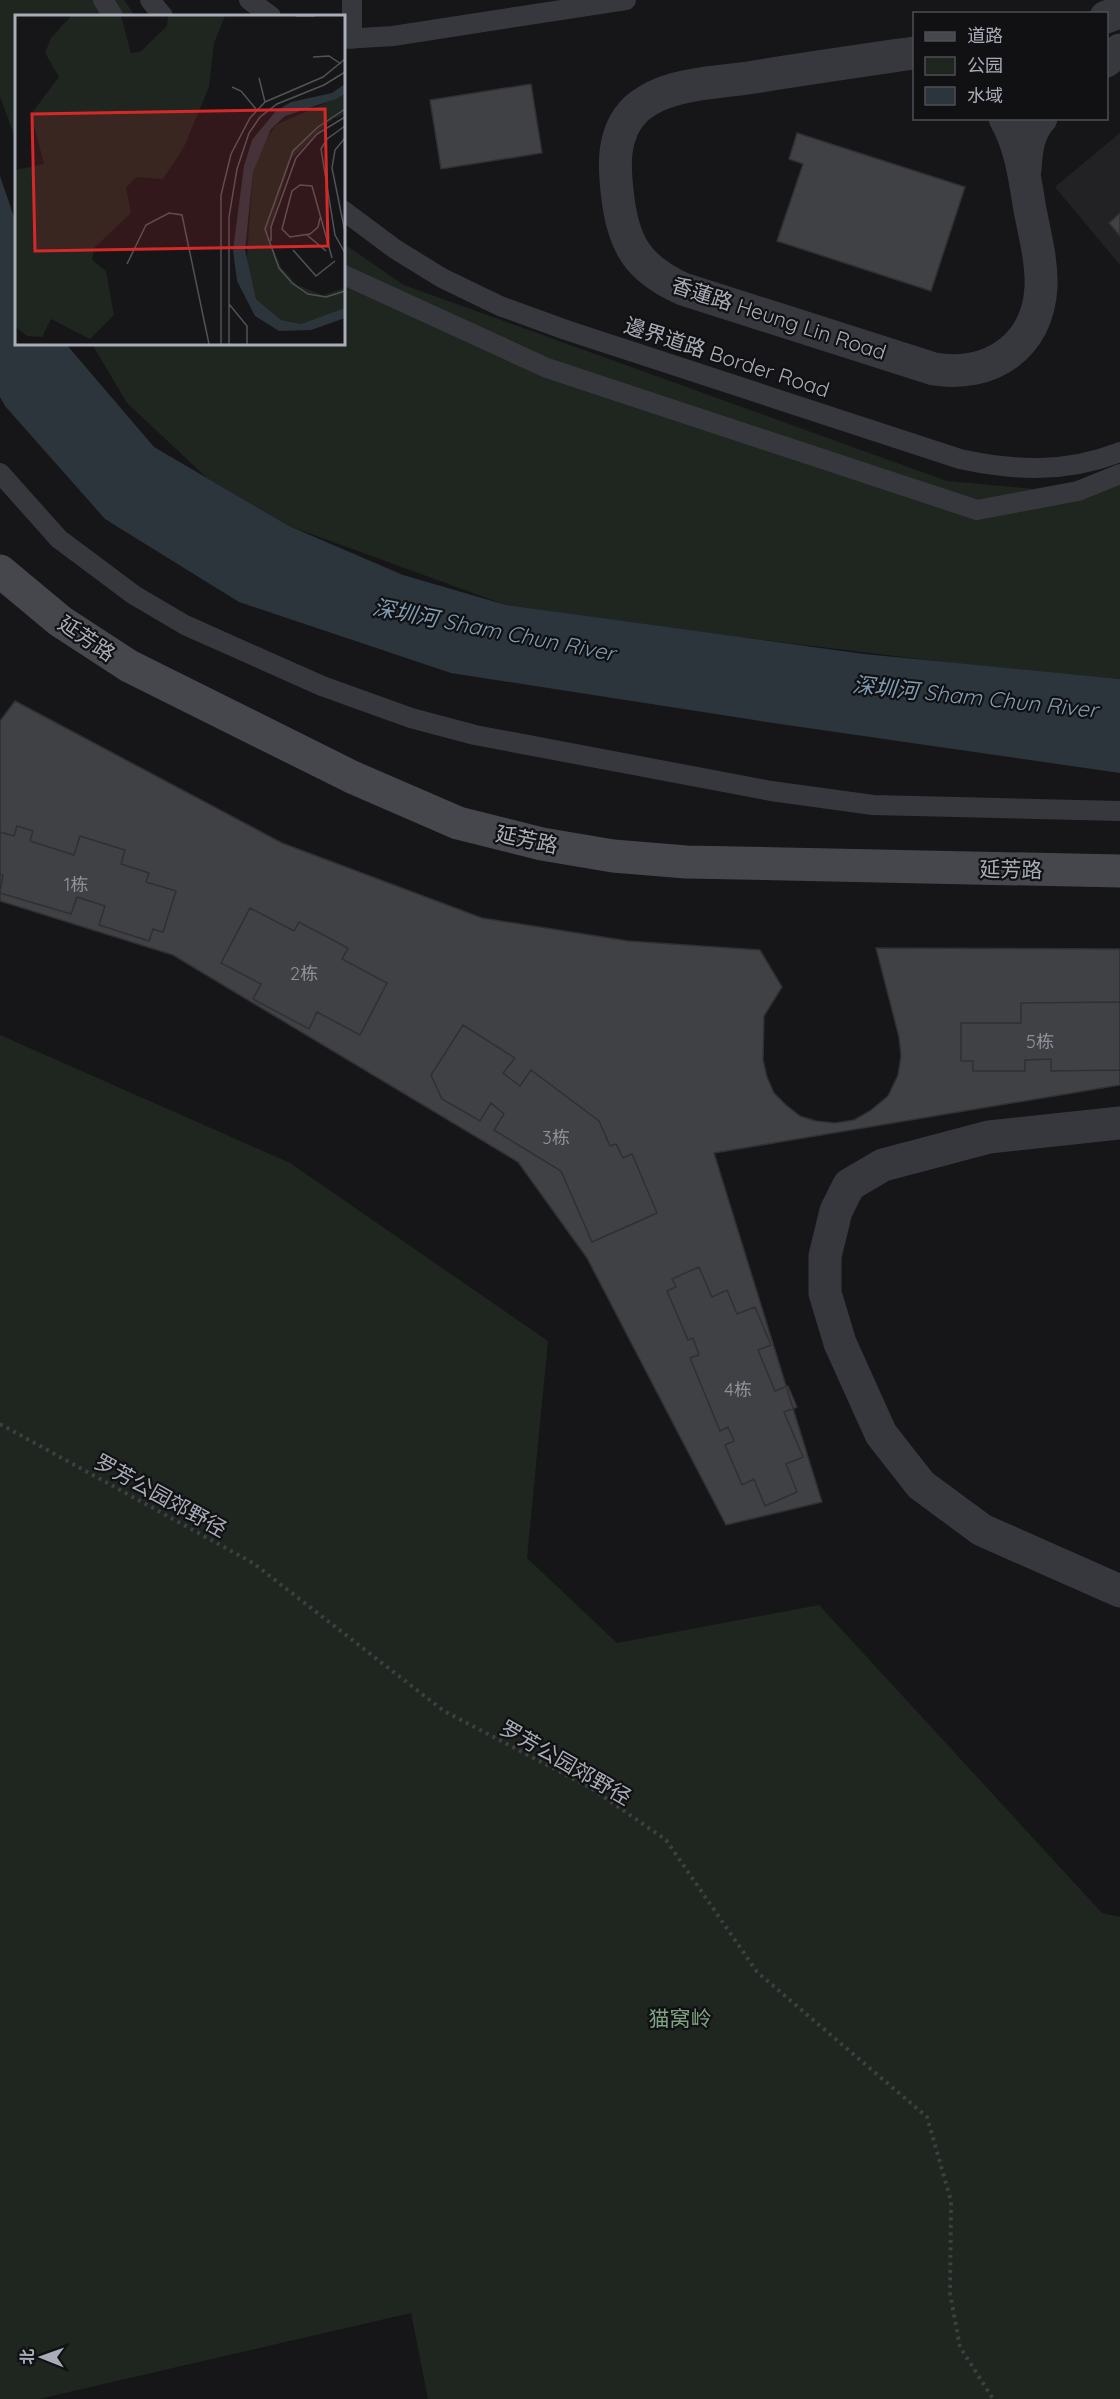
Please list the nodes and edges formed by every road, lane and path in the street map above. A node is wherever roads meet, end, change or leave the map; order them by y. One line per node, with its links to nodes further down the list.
1 (104, 0): 6 (lane)
2 (150, 0): 7 (lane)
3 (249, 0): 8 (lane)
4 (352, 0): 9 (lane)
5 (626, 0): 9 (lane)
6 (112, 15)
7 (162, 15)
8 (270, 15)
9 (348, 39)
10 (1120, 50): 12 (street)
11 (906, 56): 15 (street, 香蓮路 Heung Lin Road)
12 (1108, 60)
13 (1006, 120): 15 (street, 香蓮路 Heung Lin Road)
14 (1039, 120): 15 (street, 香蓮路 Heung Lin Road)
15 (1024, 176)
16 (345, 212): 18 (lane, 邊界道路 Border Road)
17 (345, 275): 20 (lane)
18 (1120, 452)
19 (0, 474): 22 (lane)
20 (1120, 474)
21 (0, 571): 23 (main road, 延芳路)
22 (1120, 811)
23 (1120, 871)
24 (1120, 1123): 26 (street)
25 (0, 1424): 27 (path, 罗芳公园郊野径)
26 (1120, 1591)
27 (993, 2399)

